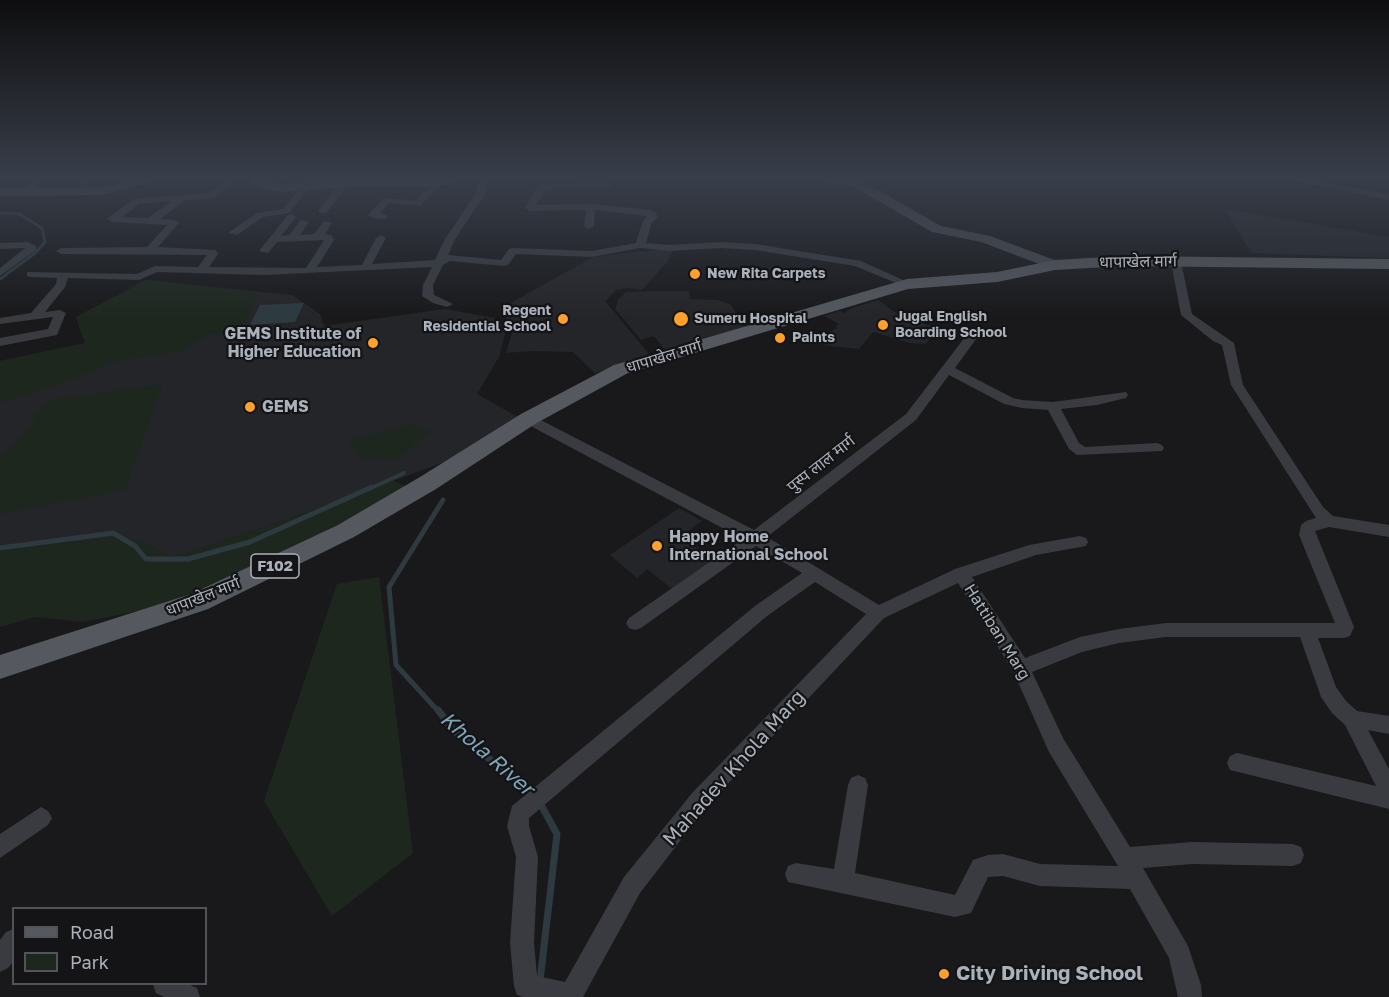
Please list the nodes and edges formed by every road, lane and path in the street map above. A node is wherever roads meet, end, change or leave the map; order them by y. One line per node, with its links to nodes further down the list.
1 (172, 226): 17 (street)
2 (244, 226): 9 (street)
3 (284, 226): 13 (street)
4 (302, 226): 14 (street)
5 (325, 226): 11 (street)
6 (459, 226): 21 (street)
7 (646, 226): 15 (street)
8 (931, 226): 24 (main road)
9 (233, 233)
10 (520, 237): 20 (street)
11 (317, 238): 14 (street); 27 (street)
12 (381, 238): 26 (street)
13 (273, 239): 14 (street); 19 (street)
14 (292, 239)
15 (640, 245): 20 (street); 31 (street)
16 (1, 247): 28 (street)
17 (150, 250): 18 (street); 25 (street)
18 (61, 251)
19 (264, 251)
20 (513, 251): 21 (street)
21 (438, 262): 26 (street); 32 (street)
22 (1176, 262): 23 (main road, धापाखेल मार्ग / F102); 24 (main road, धापाखेल मार्ग / F102); 42 (street)
23 (1389, 264)
24 (1055, 265): 31 (main road, धापाखेल मार्ग / F102)
25 (202, 268): 27 (street); 30 (street)
26 (365, 268): 27 (street)
27 (309, 271)
28 (0, 273)
29 (31, 274): 30 (street)
30 (63, 276): 33 (street)
31 (907, 284): 40 (main road, धापाखेल मार्ग / F102)
32 (447, 304)
33 (34, 317): 34 (street); 36 (street)
34 (0, 321)
35 (976, 331): 37 (street, पुस्प लाल मार्ग)
36 (0, 342)
37 (947, 369): 39 (street); 44 (street, पुस्प लाल मार्ग)
38 (1121, 395): 39 (street)
39 (1053, 406): 41 (street)
40 (528, 418): 44 (street); 51 (main road, धापाखेल मार्ग / F102)
41 (1157, 448)
42 (1329, 521): 43 (street); 50 (street)
43 (1389, 531)
44 (753, 538): 46 (street); 49 (street, पुस्प लाल मार्ग)
45 (1080, 542): 47 (street)
46 (815, 573): 48 (street); 68 (street)
47 (961, 574): 48 (street, Hattiban Marg); 52 (street, Hattiban Marg)
48 (878, 613): 68 (street, Mahadev Khola Marg)
49 (635, 623)
50 (1306, 630): 52 (street); 53 (street)
51 (0, 668)
52 (1022, 668): 61 (street, Hattiban Marg)
53 (1352, 719): 54 (street); 57 (street)
54 (1389, 724)
55 (1237, 763): 57 (street)
56 (858, 785): 64 (street)
57 (1389, 797)
58 (41, 818): 59 (street)
59 (0, 847)
60 (1293, 855): 61 (street)
61 (1125, 858): 63 (street, Hattiban Marg)
62 (796, 874): 64 (street)
63 (1135, 878): 64 (street); 70 (street, Hattiban Marg)
64 (843, 881)
65 (12, 943): 66 (street)
66 (0, 960)
67 (167, 985): 69 (street)
68 (554, 992)
69 (188, 997)
70 (1190, 997)

